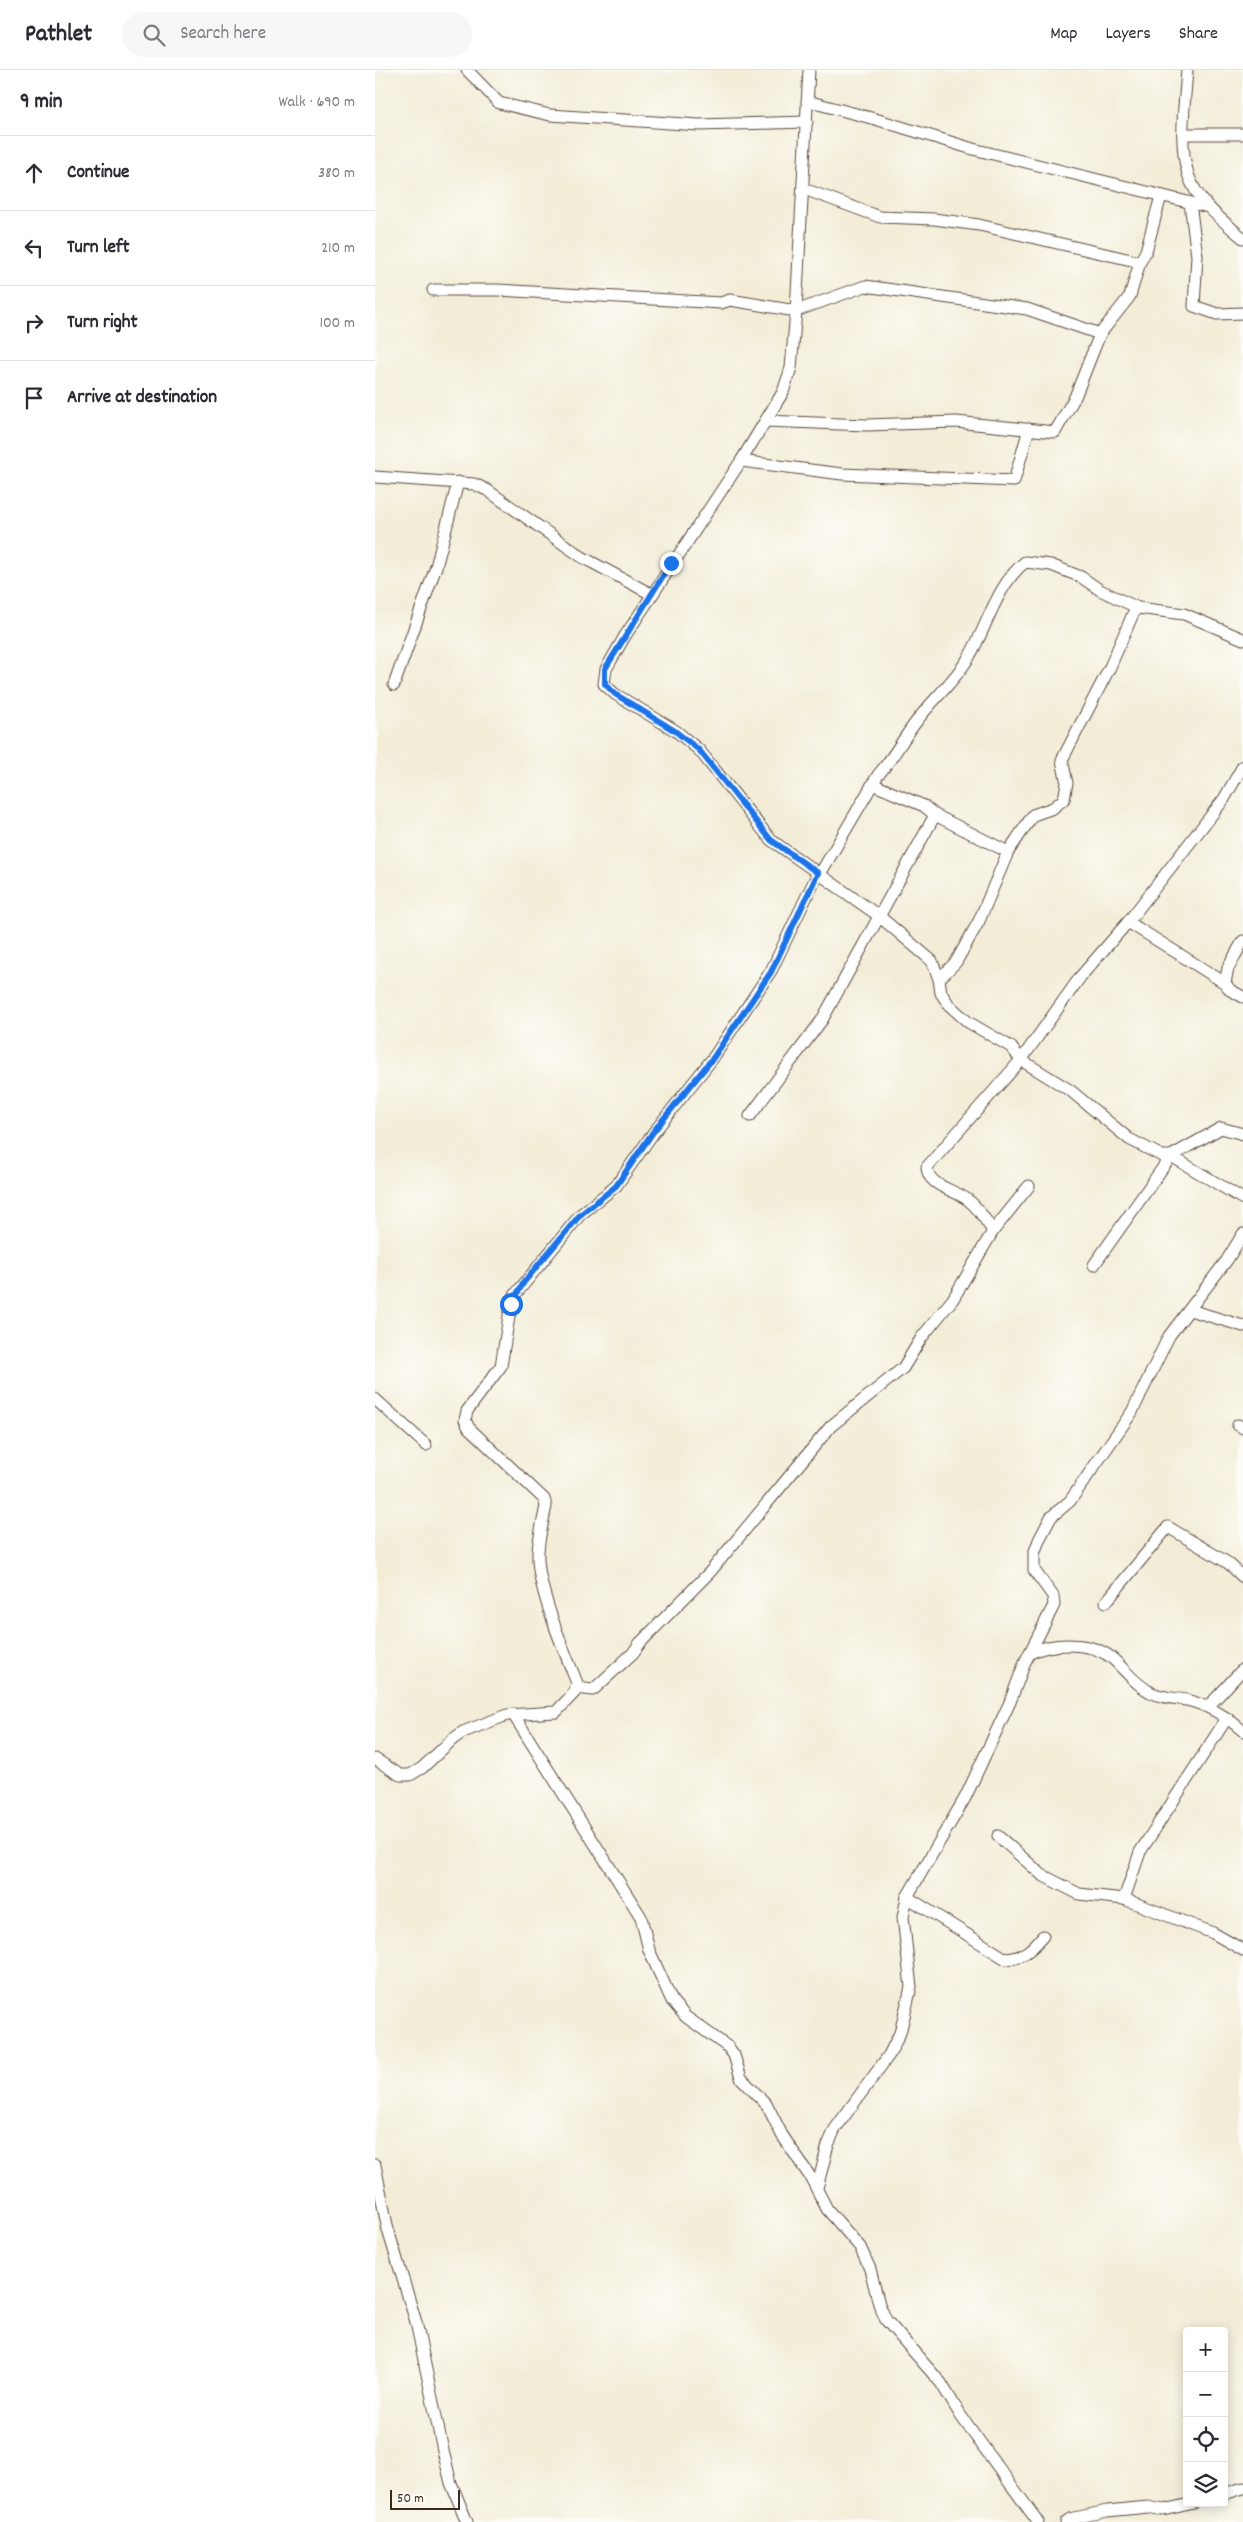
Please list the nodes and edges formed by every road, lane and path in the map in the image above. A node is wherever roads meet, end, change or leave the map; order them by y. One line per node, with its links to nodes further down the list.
1 (467, 70): 5 (street)
2 (809, 70): 4 (street)
3 (1187, 70): 6 (street)
4 (807, 101): 5 (street); 9 (street)
5 (807, 122): 8 (street)
6 (1183, 134): 7 (street); 11 (street)
7 (1243, 134)
8 (804, 188): 13 (street); 15 (street)
9 (1161, 196): 10 (street); 13 (street)
10 (1190, 203): 11 (street); 16 (street)
11 (1208, 207): 12 (street)
12 (1243, 238)
13 (1140, 262): 17 (street)
14 (433, 290): 15 (street)
15 (796, 312): 17 (street); 18 (street)
16 (1243, 313)
17 (1100, 334): 19 (street)
18 (765, 421): 19 (street); 20 (street)
19 (1029, 429): 20 (street)
20 (741, 461): 23 (street)
21 (375, 477): 22 (street)
22 (458, 482): 23 (street); 26 (street)
23 (651, 594): 31 (street)
24 (1135, 607): 25 (street); 28 (street); 30 (street)
25 (1243, 639)
26 (394, 685)
27 (1243, 766): 33 (street)
28 (872, 784): 29 (street); 31 (street)
29 (935, 815): 30 (street); 32 (street)
30 (1009, 852): 35 (street)
31 (819, 874): 32 (street); 55 (street)
32 (879, 916): 35 (street); 39 (street)
33 (1128, 922): 36 (street); 38 (street)
34 (1243, 941): 36 (street)
35 (939, 979): 38 (street)
36 (1225, 983): 37 (street)
37 (1243, 997)
38 (1021, 1060): 41 (street); 44 (street)
39 (751, 1116)
40 (1243, 1134): 41 (street)
41 (1171, 1156): 43 (street); 46 (street)
42 (1029, 1186): 44 (street)
43 (1243, 1199)
44 (993, 1231): 55 (street)
45 (1243, 1234): 47 (street)
46 (1094, 1265)
47 (1189, 1310): 48 (street); 53 (street)
48 (1243, 1326)
49 (375, 1399): 50 (street)
50 (426, 1444)
51 (1243, 1577): 52 (street)
52 (1107, 1602)
53 (1030, 1653): 56 (street); 62 (street)
54 (1243, 1669): 56 (street)
55 (577, 1688): 57 (street)
56 (1208, 1707): 58 (street)
57 (513, 1714): 60 (street); 67 (street)
58 (1227, 1718): 59 (street); 63 (street)
59 (1243, 1731)
60 (375, 1759)
61 (997, 1836): 63 (street)
62 (907, 1897): 64 (street); 67 (street)
63 (1124, 1899): 65 (street)
64 (1043, 1936)
65 (1243, 1950)
66 (375, 2166): 71 (street)
67 (817, 2188): 72 (street)
68 (1243, 2488): 69 (street)
69 (1228, 2493)
70 (1183, 2506): 73 (street)
71 (467, 2522)
72 (1038, 2522)
73 (1067, 2522)

